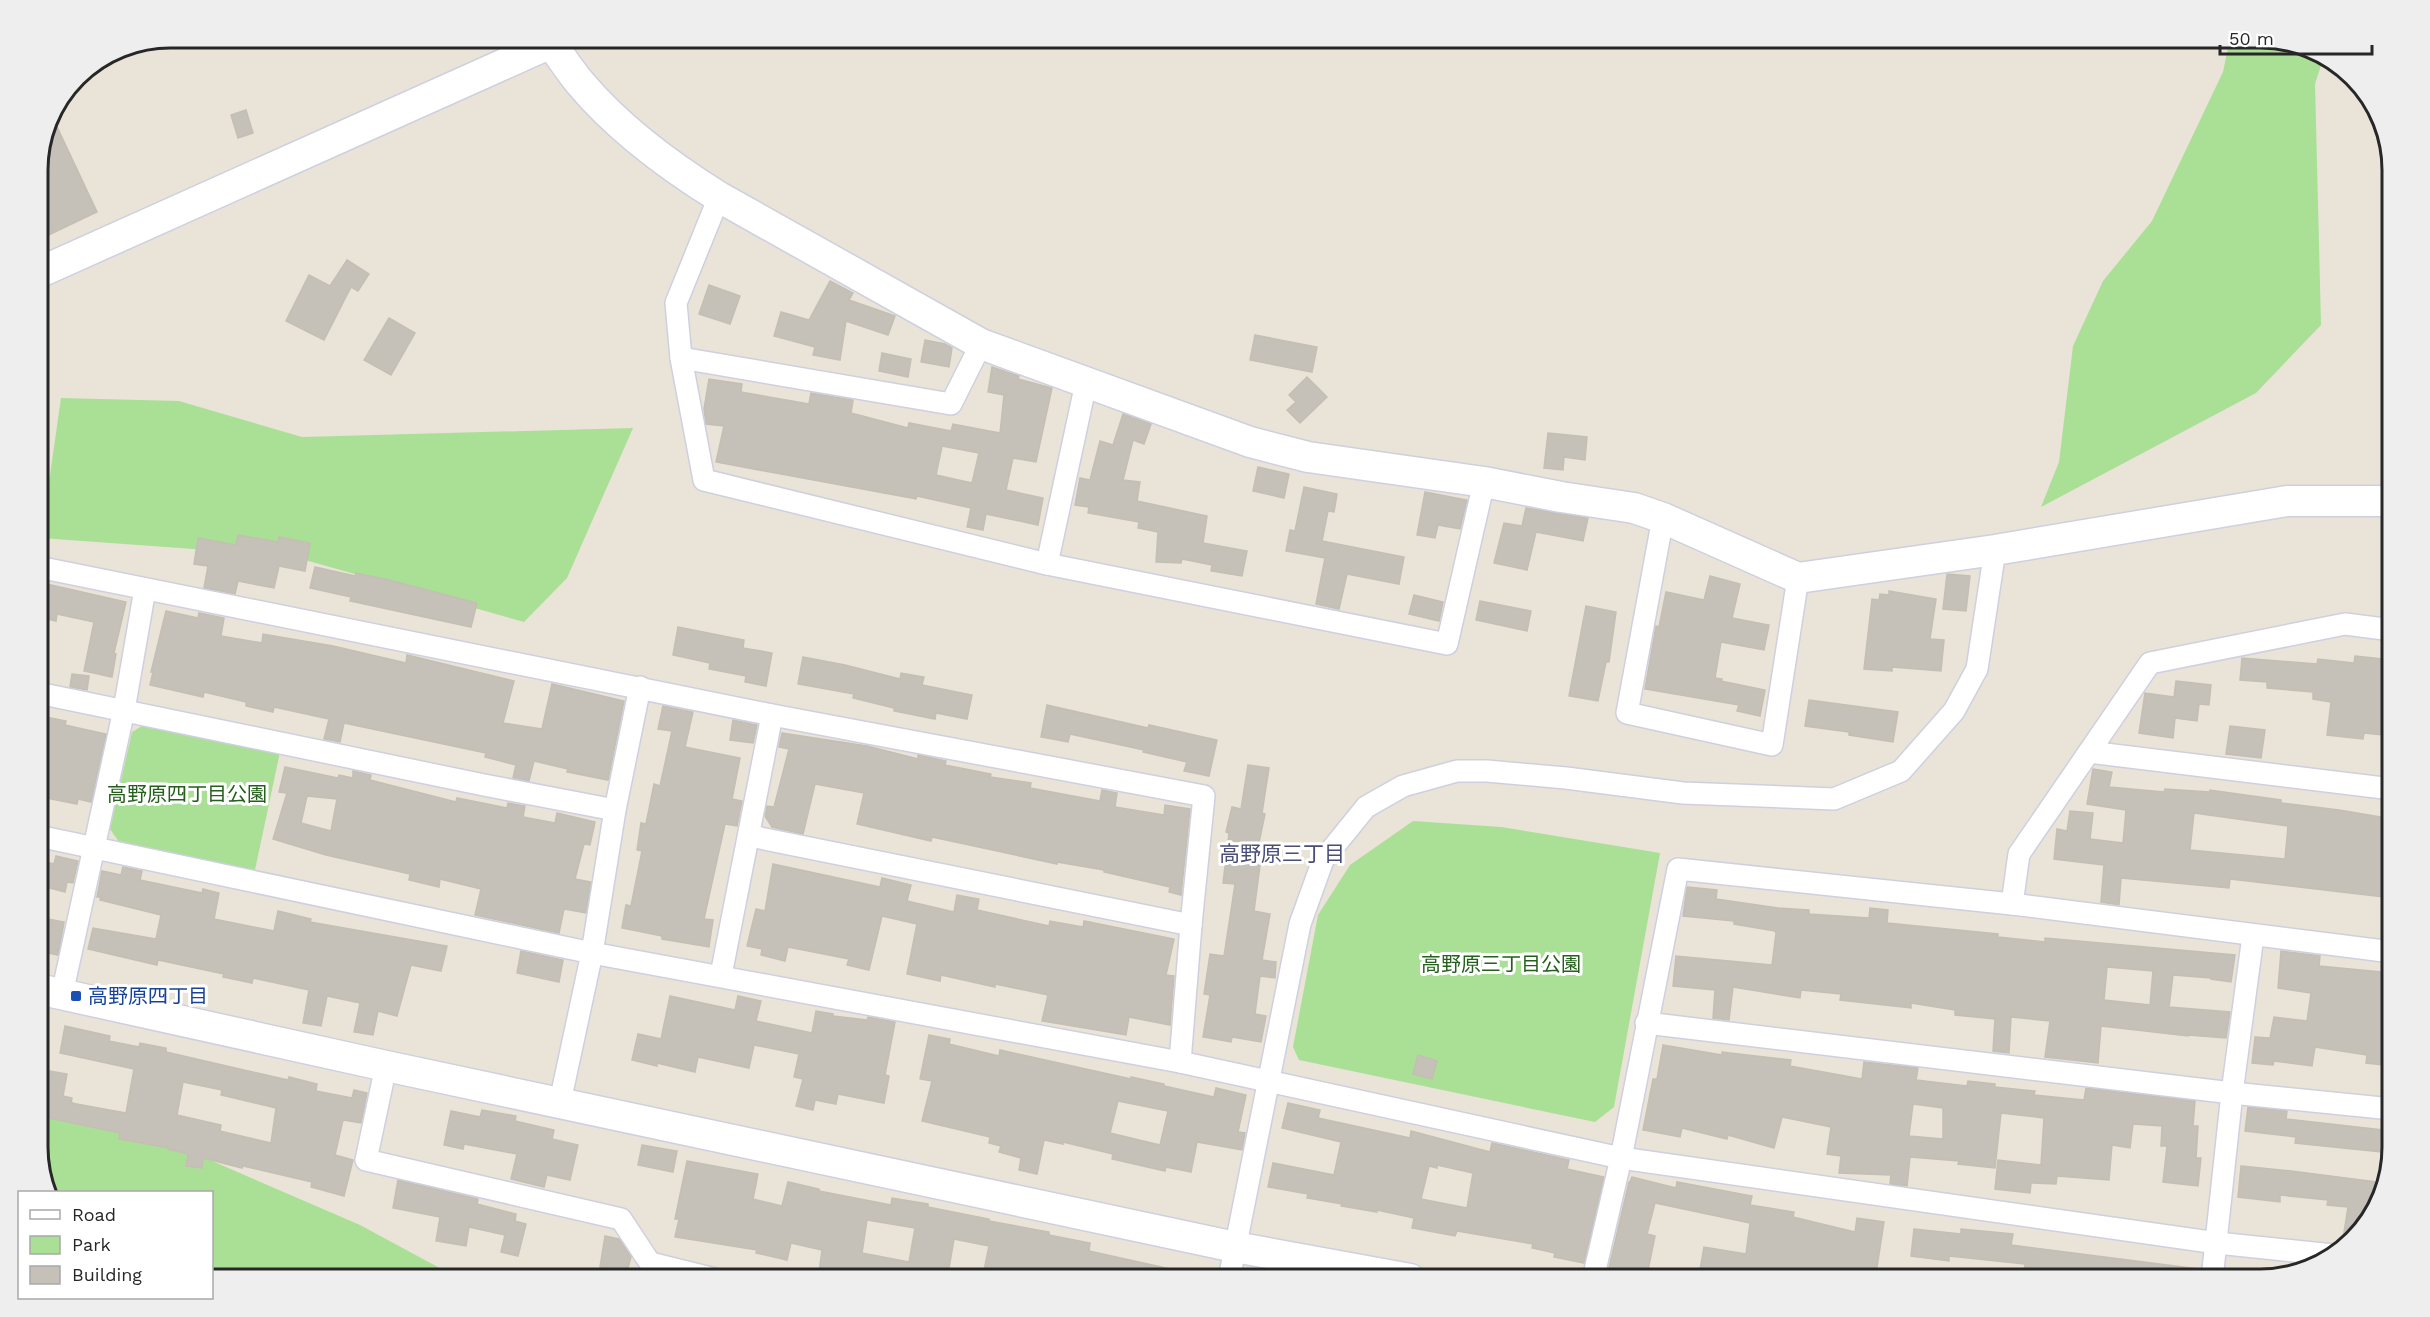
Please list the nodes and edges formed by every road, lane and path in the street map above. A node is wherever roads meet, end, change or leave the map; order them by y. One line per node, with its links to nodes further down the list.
1 (539, 48): 4 (street)
2 (561, 48): 3 (street)
3 (719, 196): 5 (street); 6 (street)
4 (48, 269)
5 (981, 344): 6 (street); 7 (street)
6 (681, 358): 12 (street)
7 (1086, 383): 8 (street); 12 (street)
8 (1484, 482): 10 (street); 12 (street)
9 (2382, 501): 11 (street)
10 (1663, 518): 14 (street); 14 (street)
11 (1995, 550): 14 (street); 37 (street)
12 (1047, 564)
13 (48, 569): 15 (street)
14 (1798, 578)
15 (145, 589): 17 (street); 19 (street)
16 (2382, 629): 21 (street)
17 (640, 687): 20 (street); 23 (street)
18 (48, 695): 19 (street)
19 (124, 710): 23 (street); 26 (street)
20 (772, 715): 24 (street); 28 (street)
21 (2089, 752): 22 (street); 27 (street)
22 (2382, 788)
23 (615, 810): 31 (street)
24 (750, 836): 28 (street); 32 (street)
25 (48, 838): 26 (street)
26 (93, 847): 31 (street); 33 (street)
27 (2012, 904): 29 (street); 34 (street)
28 (1191, 925): 35 (street)
29 (2253, 936): 30 (street); 38 (street)
30 (2382, 951)
31 (592, 953): 32 (street); 39 (street)
32 (721, 975): 35 (street)
33 (50, 992): 36 (street)
34 (1647, 1023): 38 (street); 41 (street)
35 (1179, 1062): 37 (street)
36 (386, 1066): 39 (street); 45 (street)
37 (1267, 1080): 41 (street); 43 (street)
38 (2232, 1093): 40 (street); 42 (street)
39 (560, 1102): 43 (street)
40 (2382, 1108)
41 (1621, 1158): 42 (street); 48 (street)
42 (2217, 1243): 44 (street); 49 (street)
43 (1235, 1247): 46 (street); 47 (street)
44 (2320, 1254)
45 (645, 1269)
46 (1231, 1269)
47 (1352, 1269)
48 (1596, 1269)
49 (2213, 1269)

